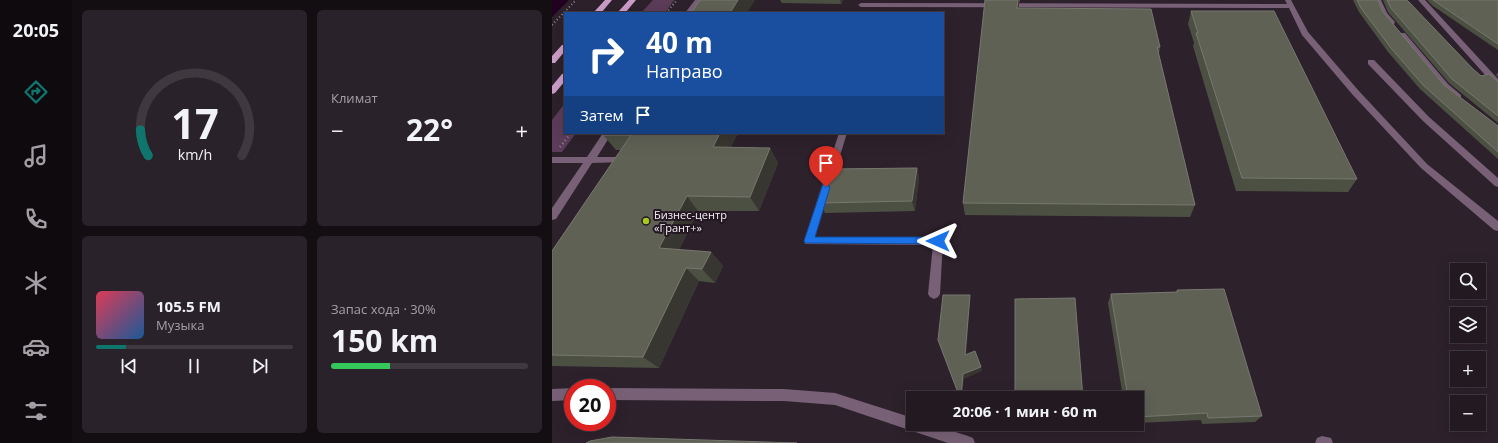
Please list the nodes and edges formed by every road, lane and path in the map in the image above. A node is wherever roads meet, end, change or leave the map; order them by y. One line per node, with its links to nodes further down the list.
1 (576, 0): 13 (path)
2 (609, 0): 14 (main road)
3 (633, 0): 15 (main road)
4 (677, 0): 16 (path)
5 (698, 0): 17 (lane)
6 (1378, 0): 26 (lane)
7 (1421, 0): 24 (lane)
8 (967, 3): 9 (lane); 11 (lane)
9 (1289, 3): 34 (lane)
10 (861, 5): 11 (lane)
11 (884, 5): 18 (lane)
12 (564, 12): 19 (path)
13 (564, 12)
14 (598, 12)
15 (622, 12)
16 (667, 12)
17 (690, 12)
18 (882, 12)
19 (552, 25)
20 (564, 48): 21 (main road)
21 (552, 61)
22 (1372, 62): 32 (lane)
23 (564, 77): 25 (main road)
24 (1498, 84)
25 (552, 91)
26 (1463, 100)
27 (607, 134): 30 (lane)
28 (843, 134): 35 (lane)
29 (552, 160): 30 (lane)
30 (590, 160): 31 (lane); 33 (lane)
31 (622, 160)
32 (1498, 183)
33 (552, 216)
34 (1498, 227)
35 (934, 294)
36 (564, 394): 38 (lane)
37 (616, 394): 39 (lane)
38 (552, 395)
39 (968, 443)
40 (1322, 443): 41 (lane)
41 (1326, 443)

